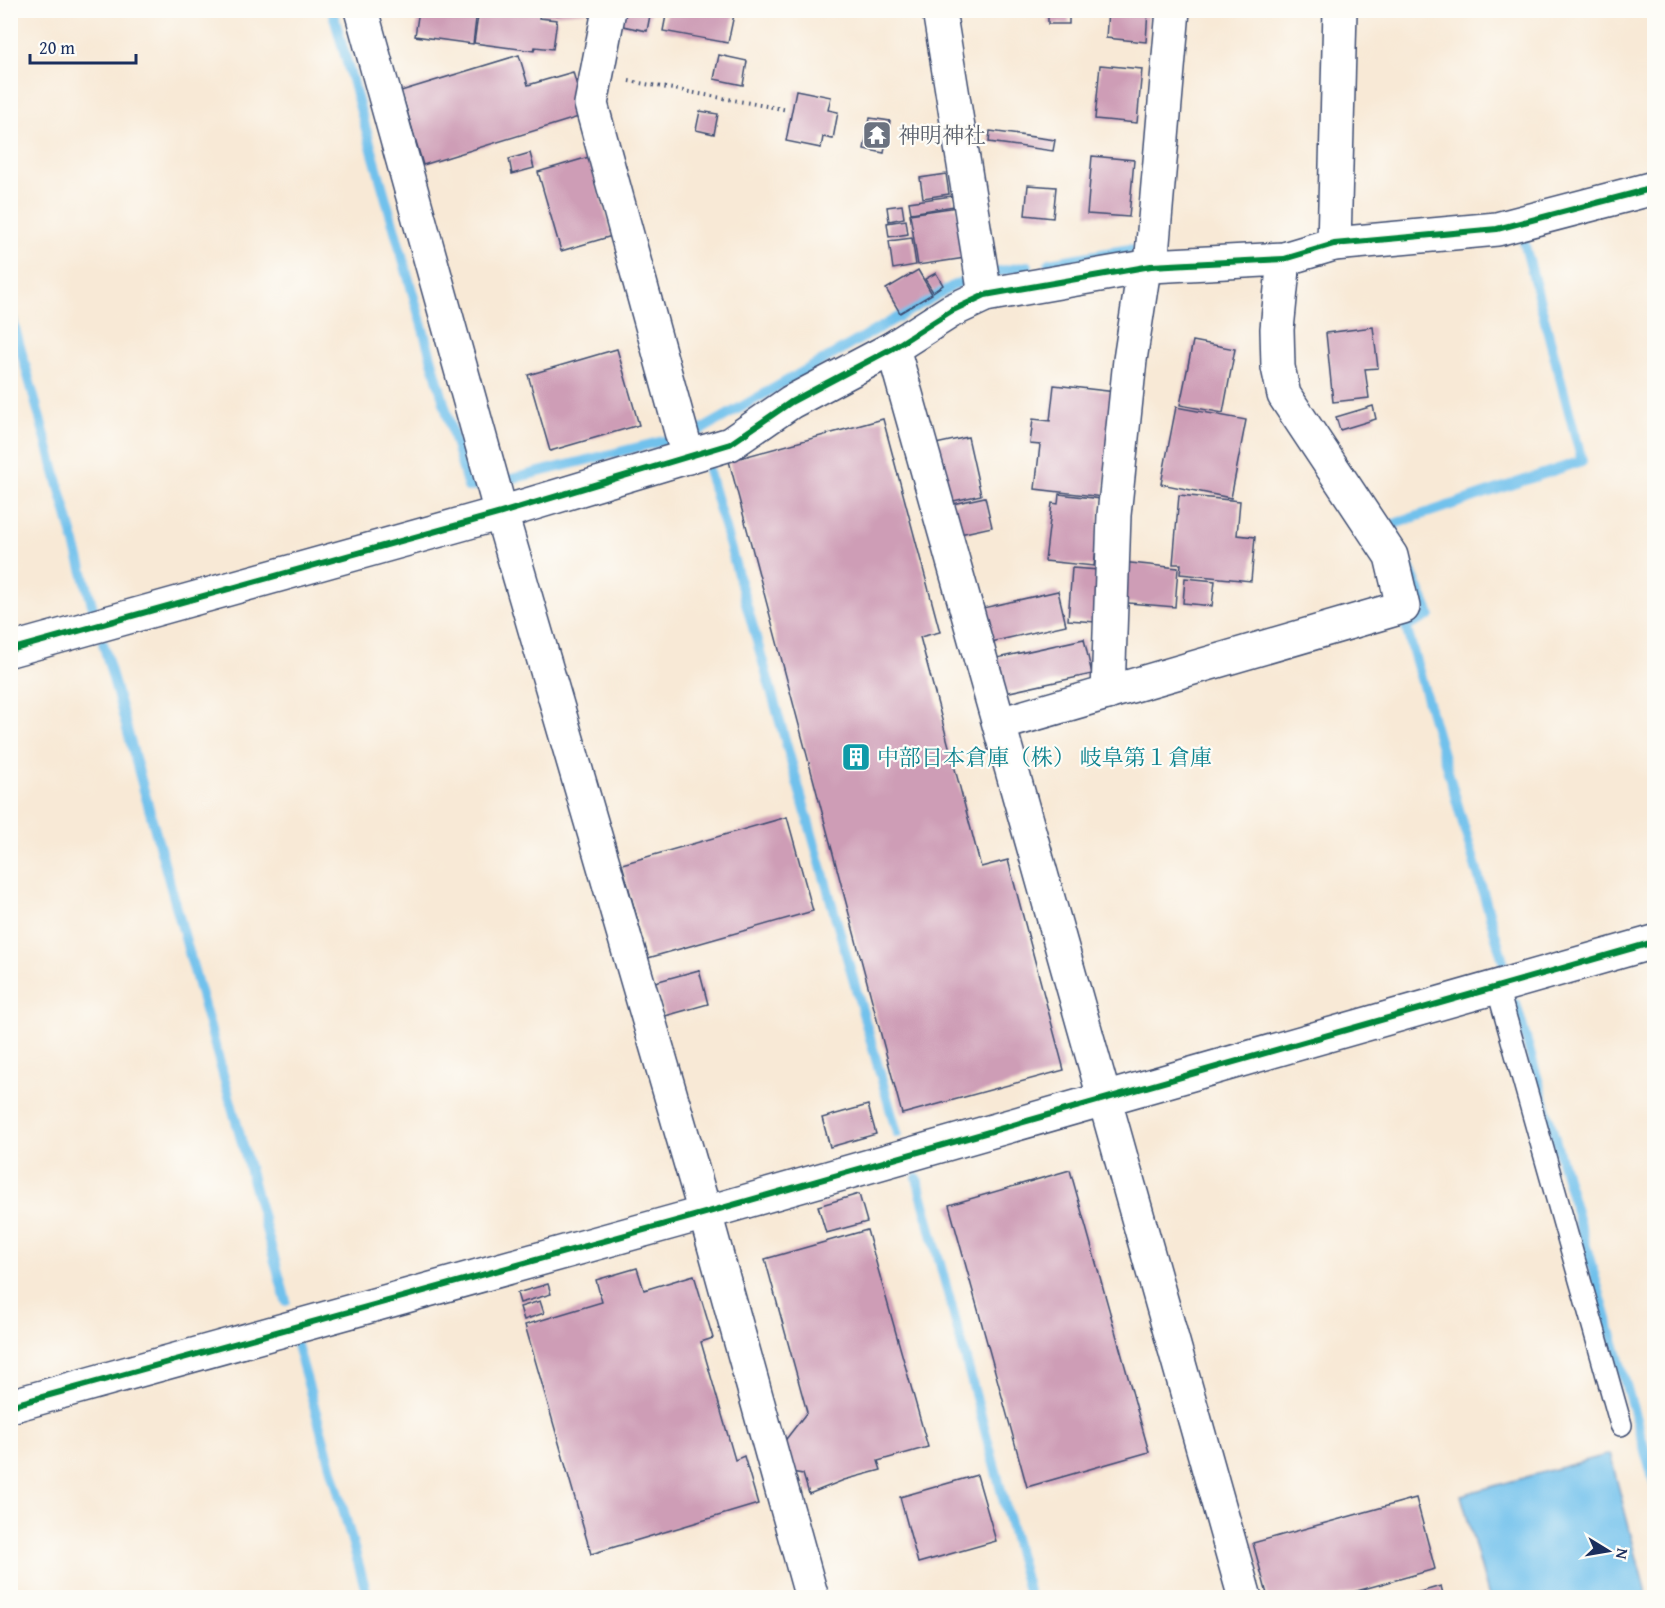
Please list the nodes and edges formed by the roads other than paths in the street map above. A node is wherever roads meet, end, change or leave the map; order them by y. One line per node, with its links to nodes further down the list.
1 (361, 10): 13 (street)
2 (609, 10): 12 (street)
3 (939, 10): 10 (street)
4 (1173, 10): 9 (street)
5 (1340, 10): 7 (street)
6 (1654, 188): 7 (street)
7 (1334, 244): 8 (street)
8 (1284, 259): 9 (street); 15 (street)
9 (1148, 267): 10 (street); 15 (street)
10 (984, 295): 11 (street)
11 (894, 348): 12 (street); 16 (street)
12 (688, 457): 13 (street)
13 (501, 513): 14 (street); 20 (street)
14 (10, 650)
15 (1108, 693): 16 (street)
16 (1000, 724): 19 (street)
17 (1654, 942): 18 (street)
18 (1497, 987): 19 (street); 22 (lane)
19 (1104, 1098): 20 (street); 24 (street)
20 (705, 1213): 21 (street); 23 (street)
21 (10, 1406)
22 (1621, 1425)
23 (812, 1598)
24 (1245, 1598)

